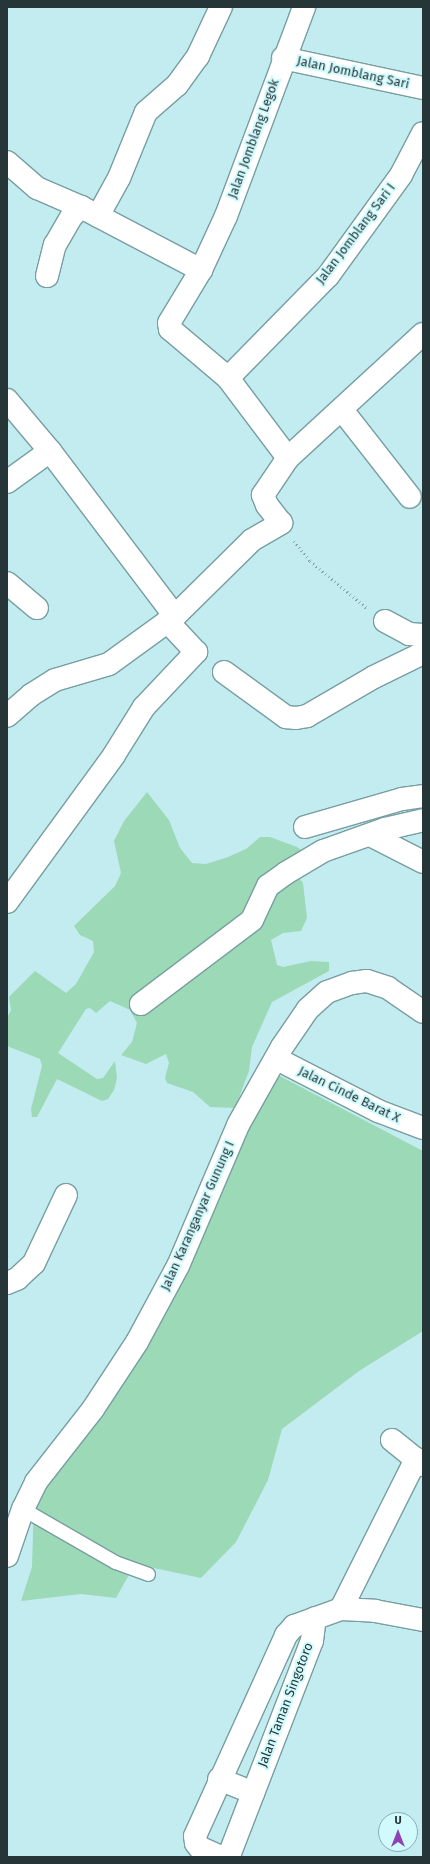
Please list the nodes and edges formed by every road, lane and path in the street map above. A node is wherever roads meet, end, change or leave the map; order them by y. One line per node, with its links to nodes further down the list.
1 (221, 7): 7 (street)
2 (304, 7): 3 (street, Jalan Jomblang Legok)
3 (284, 58): 4 (street, Jalan Jomblang Sari); 8 (street, Jalan Jomblang Legok)
4 (423, 88)
5 (423, 133): 11 (street, Jalan Jomblang Sari I)
6 (7, 162): 7 (street)
7 (89, 212): 8 (street); 9 (street)
8 (201, 270): 11 (street, Jalan Jomblang Legok)
9 (47, 276)
10 (423, 334): 13 (street)
11 (228, 378): 15 (street, Jalan Jomblang Legok)
12 (7, 400): 14 (street)
13 (342, 410): 15 (street); 17 (street)
14 (50, 451): 16 (street); 21 (street)
15 (288, 458): 18 (street)
16 (7, 482)
17 (410, 497)
18 (280, 523): 21 (street); 22 (path)
19 (7, 583): 20 (street)
20 (37, 608)
21 (171, 619): 26 (street); 32 (street)
22 (385, 621): 23 (street)
23 (423, 635)
24 (423, 653): 25 (street)
25 (224, 672)
26 (7, 716)
27 (423, 796): 29 (street)
28 (423, 820): 30 (street)
29 (305, 827)
30 (370, 834): 31 (street); 33 (street)
31 (423, 862)
32 (7, 902)
33 (142, 1004)
34 (423, 1012): 35 (street, Jalan Karanganyar Gunung I)
35 (277, 1059): 36 (street, Jalan Cinde Barat X); 41 (street, Jalan Karanganyar Gunung I)
36 (423, 1128)
37 (66, 1195): 38 (street)
38 (12, 1281)
39 (392, 1440): 40 (street)
40 (419, 1462): 44 (street)
41 (15, 1505): 42 (street, Jalan Karanganyar Gunung I); 43 (lane)
42 (7, 1556)
43 (148, 1574)
44 (341, 1609): 45 (street); 46 (street)
45 (315, 1618): 47 (street, Jalan Taman Singotoro); 48 (street, Jalan Taman Singotoro)
46 (423, 1620)
47 (219, 1779): 48 (street); 49 (street, Jalan Taman Singotoro)
48 (253, 1793): 49 (street, Jalan Taman Singotoro)
49 (222, 1857)

